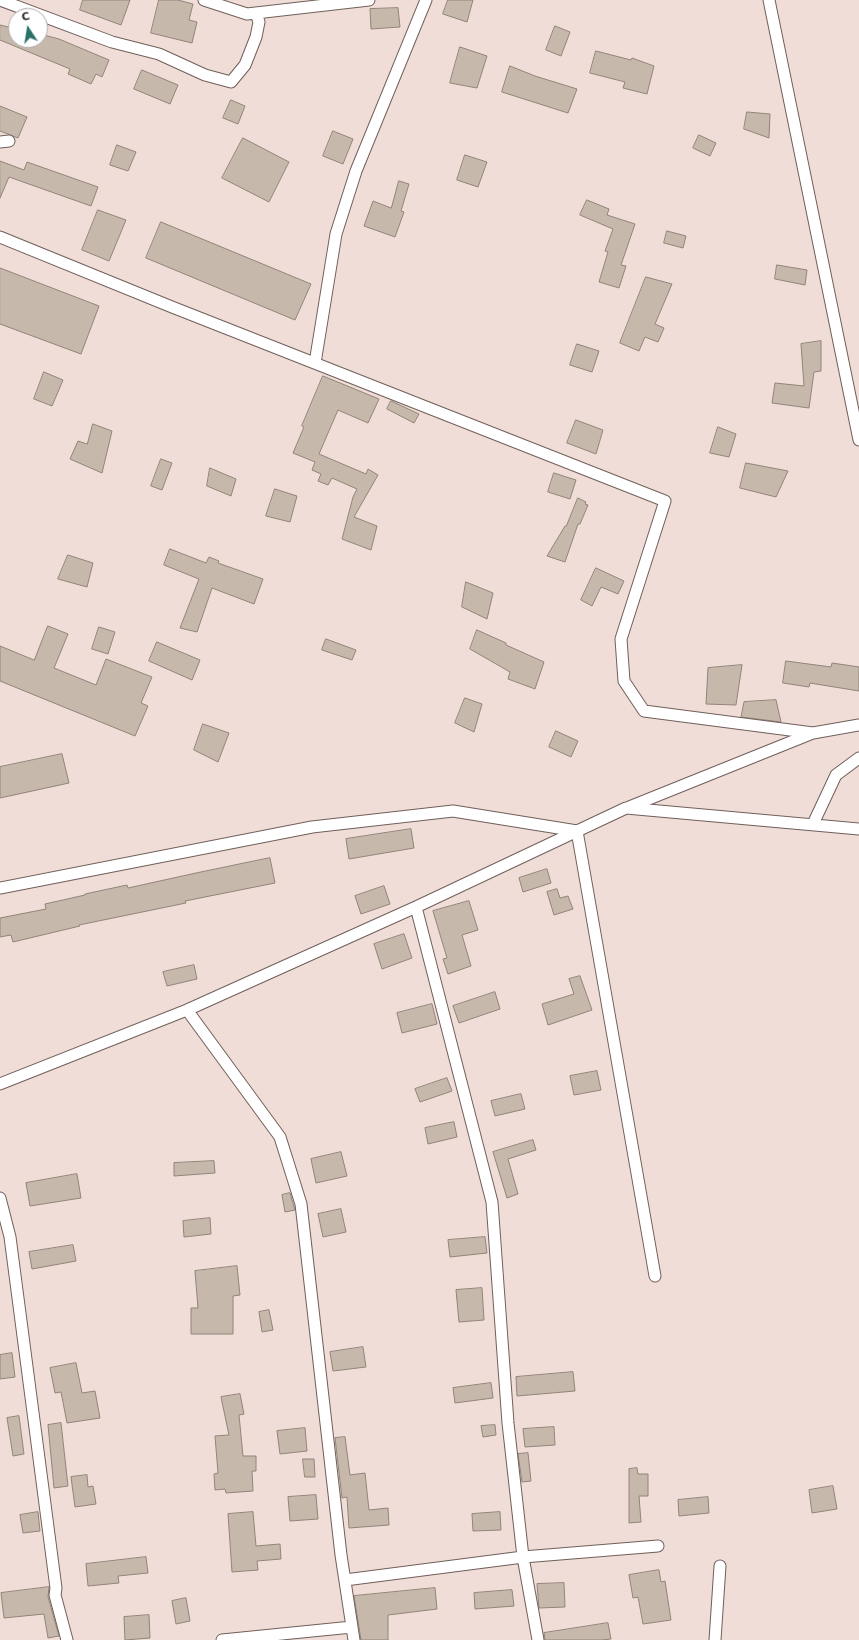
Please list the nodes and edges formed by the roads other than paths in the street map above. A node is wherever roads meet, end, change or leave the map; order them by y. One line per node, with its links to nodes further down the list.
1 (0, 0): 6 (street)
2 (204, 0): 6 (street)
3 (369, 0): 6 (street)
4 (426, 0): 8 (street)
5 (768, 0): 9 (street)
6 (256, 13)
7 (0, 237): 8 (street)
8 (315, 363): 11 (street)
9 (859, 440)
10 (859, 725): 11 (street)
11 (813, 733): 13 (street)
12 (859, 758): 14 (street)
13 (626, 808): 14 (street); 16 (street)
14 (813, 824): 15 (street)
15 (859, 829)
16 (577, 831): 17 (street); 18 (street); 22 (street)
17 (0, 888)
18 (416, 907): 19 (street); 24 (street)
19 (187, 1010): 20 (street); 26 (street)
20 (0, 1084)
21 (0, 1198): 28 (street)
22 (655, 1276)
23 (658, 1546): 24 (street)
24 (523, 1557): 26 (street); 31 (street)
25 (720, 1566): 32 (street)
26 (345, 1580): 27 (street)
27 (352, 1626): 29 (street); 30 (street)
28 (67, 1640)
29 (222, 1640)
30 (354, 1640)
31 (538, 1640)
32 (714, 1640)

